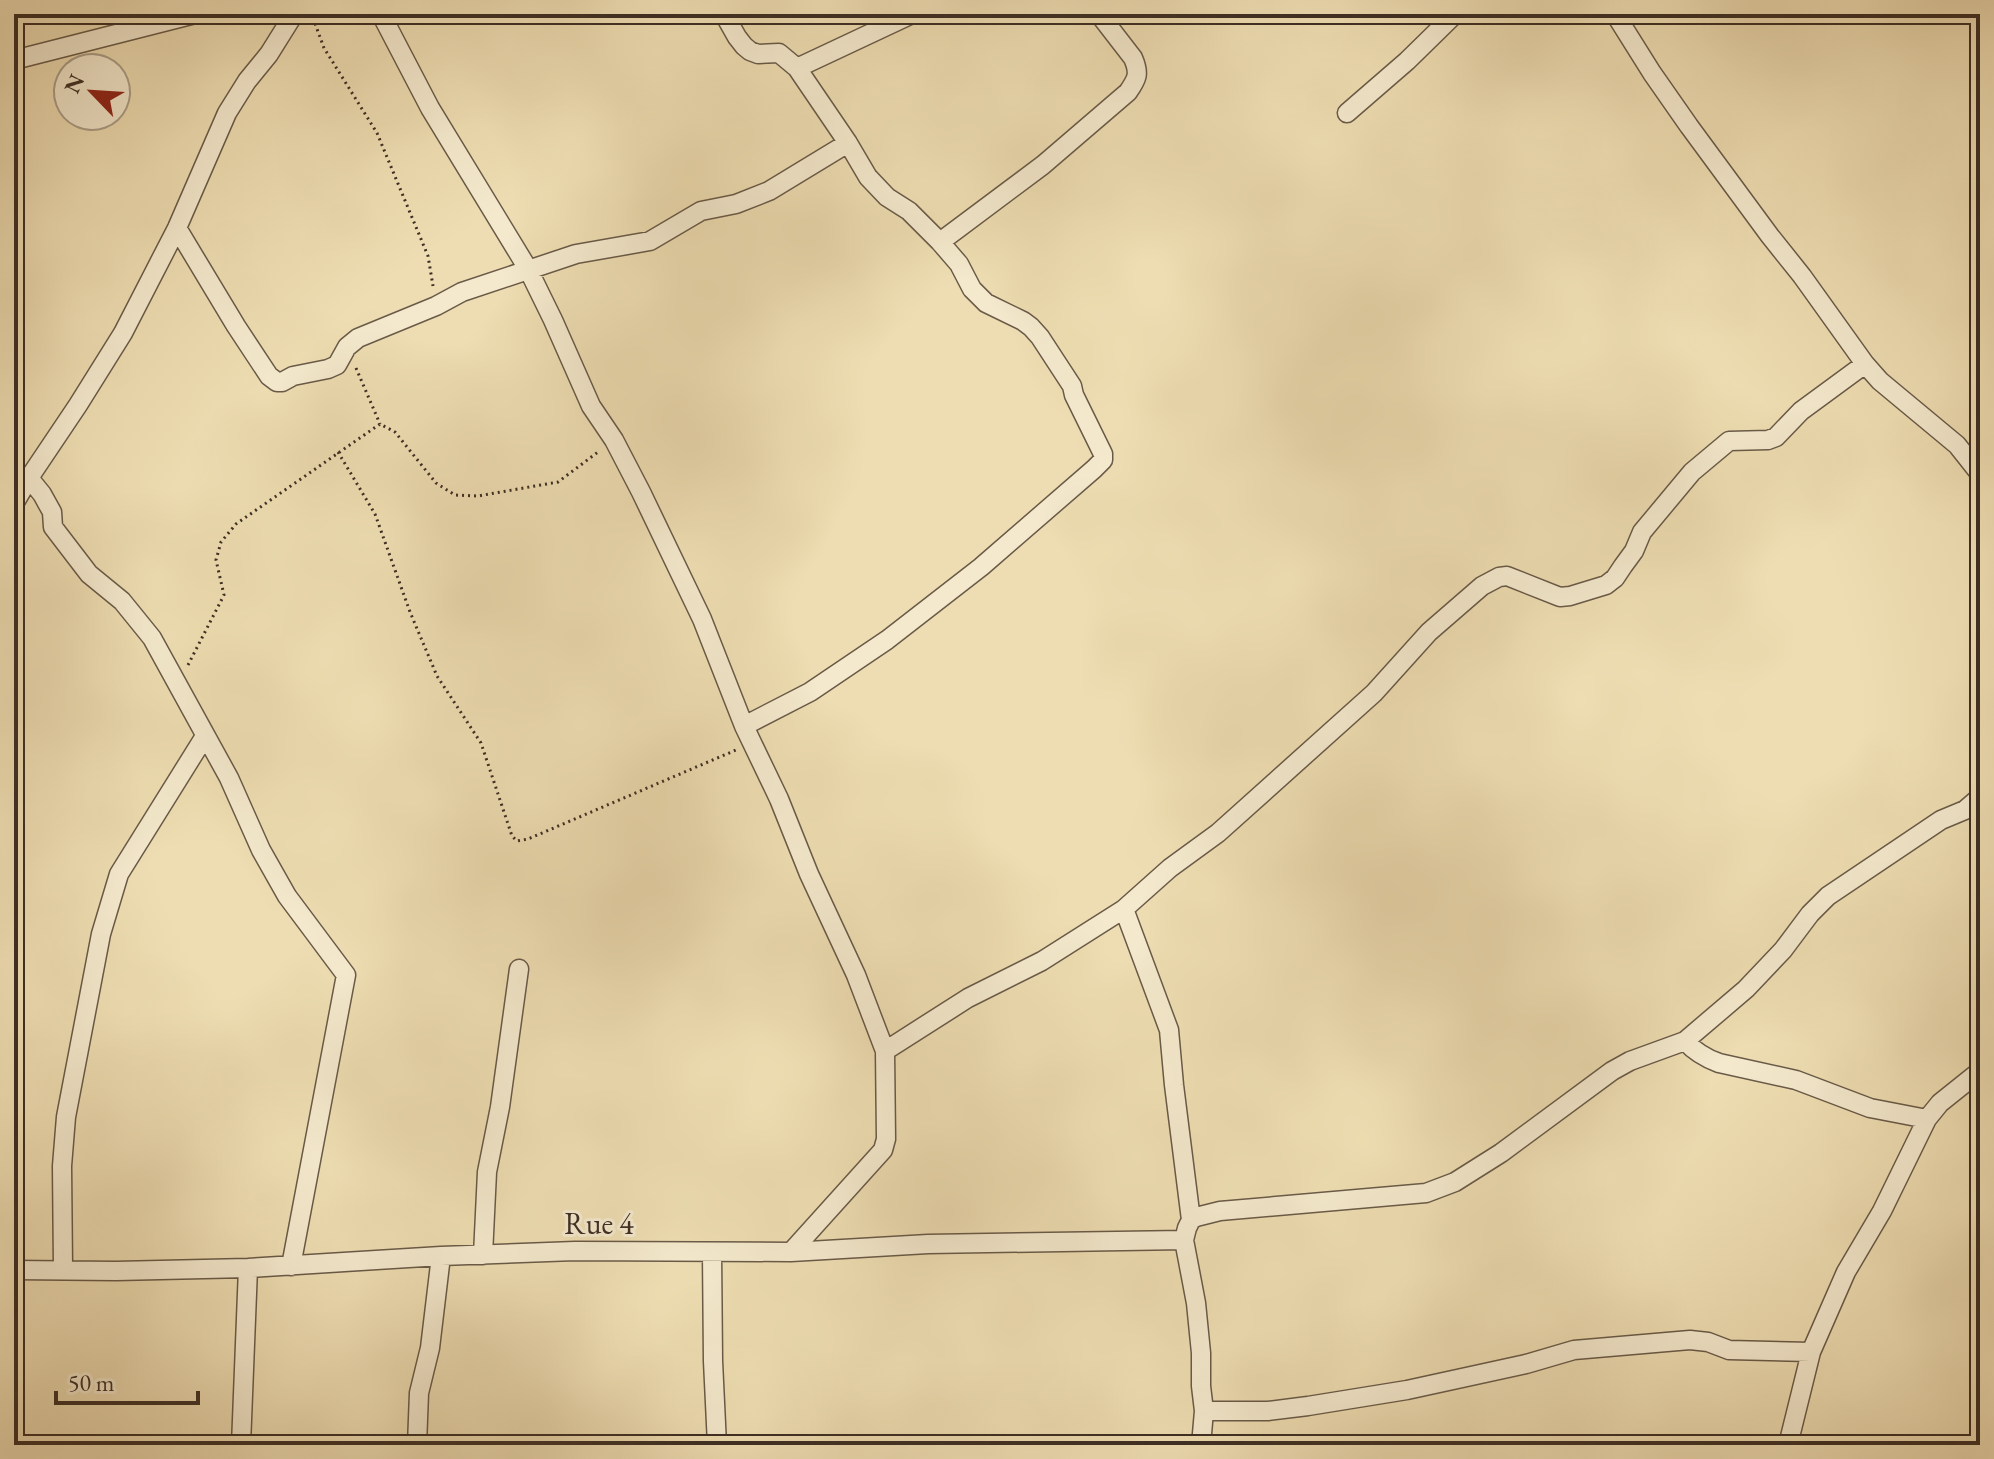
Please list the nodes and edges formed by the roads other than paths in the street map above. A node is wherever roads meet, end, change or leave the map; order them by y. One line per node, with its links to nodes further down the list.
1 (195, 14): 9 (street)
2 (294, 14): 13 (street)
3 (381, 14): 15 (street)
4 (724, 14): 10 (street)
5 (912, 14): 10 (street)
6 (1099, 14): 14 (street)
7 (1455, 14): 11 (street)
8 (1615, 14): 16 (street)
9 (14, 60)
10 (797, 68): 12 (street)
11 (1347, 113)
12 (848, 143): 14 (street); 15 (street)
13 (177, 228): 15 (street); 18 (street)
14 (940, 242): 20 (street)
15 (528, 269): 20 (street)
16 (1865, 364): 17 (street); 23 (street)
17 (1980, 474)
18 (29, 478): 19 (street); 21 (street)
19 (14, 504)
20 (744, 726): 26 (street)
21 (205, 736): 35 (street); 37 (street)
22 (1980, 797): 25 (street)
23 (1124, 909): 26 (street); 29 (street)
24 (519, 969): 33 (street)
25 (1685, 1041): 28 (street); 29 (street)
26 (885, 1051): 32 (street)
27 (1980, 1071): 28 (street)
28 (1927, 1119): 39 (street)
29 (1191, 1220): 30 (street)
30 (1184, 1240): 32 (street, Rue 4); 40 (street)
31 (712, 1252): 32 (street, Rue 4); 33 (street, Rue 4); 43 (street)
32 (791, 1252)
33 (483, 1255): 34 (street, Rue 4)
34 (441, 1256): 35 (street, Rue 4); 42 (street)
35 (291, 1266): 36 (street, Rue 4)
36 (248, 1268): 37 (street, Rue 4); 41 (street)
37 (63, 1269): 38 (street, Rue 4)
38 (14, 1270)
39 (1811, 1352): 40 (street); 45 (street)
40 (1204, 1411): 44 (street)
41 (241, 1445)
42 (417, 1445)
43 (717, 1445)
44 (1201, 1445)
45 (1788, 1445)

